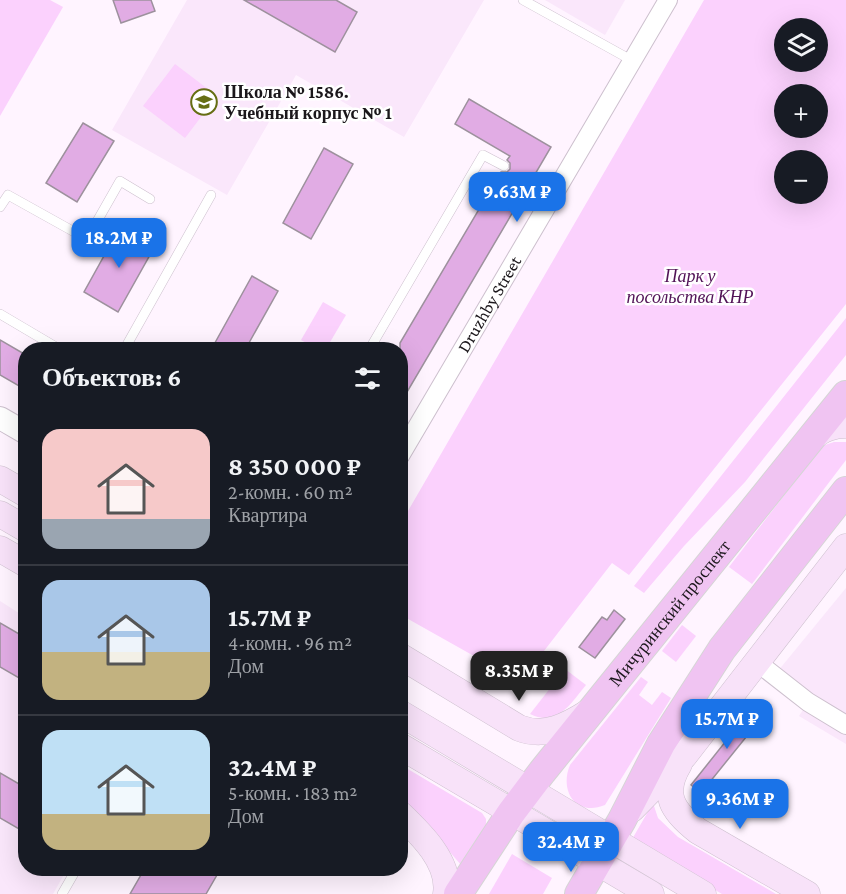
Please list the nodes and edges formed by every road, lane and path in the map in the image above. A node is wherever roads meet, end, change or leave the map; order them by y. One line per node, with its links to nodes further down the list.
1 (523, 0): 3 (lane)
2 (669, 0): 3 (street, Druzhby Street)
3 (633, 61): 7 (street, Druzhby Street)
4 (504, 166): 13 (lane)
5 (531, 182): 7 (lane)
6 (211, 195): 12 (lane)
7 (554, 196): 19 (street, Druzhby Street)
8 (150, 199): 9 (lane)
9 (0, 207)
10 (0, 314): 11 (lane)
11 (47, 342)
12 (128, 342)
13 (374, 342)
14 (846, 395): 18 (main road, Мичуринский проспект)
15 (0, 418): 17 (street)
16 (846, 425): 18 (main road)
17 (18, 428)
18 (812, 438): 30 (main road, Мичуринский проспект)
19 (408, 442)
20 (0, 479): 21 (main road)
21 (18, 489)
22 (846, 491): 38 (main road)
23 (0, 514): 24 (main road)
24 (18, 524)
25 (846, 547): 29 (main road)
26 (0, 549): 27 (main road)
27 (18, 559)
28 (408, 661): 30 (main road)
29 (757, 662): 32 (street); 34 (main road)
30 (589, 712): 35 (main road, Мичуринский проспект)
31 (408, 718): 35 (main road)
32 (846, 725)
33 (408, 751): 36 (main road)
34 (684, 756): 38 (main road); 45 (main road)
35 (528, 790): 36 (main road, Мичуринский проспект); 38 (main road)
36 (511, 813): 38 (main road); 43 (main road, Мичуринский проспект)
37 (408, 823): 42 (main road)
38 (599, 858): 40 (main road)
39 (72, 876): 41 (lane)
40 (659, 886): 44 (main road)
41 (62, 894)
42 (446, 894)
43 (459, 894)
44 (703, 894)
45 (807, 894)

